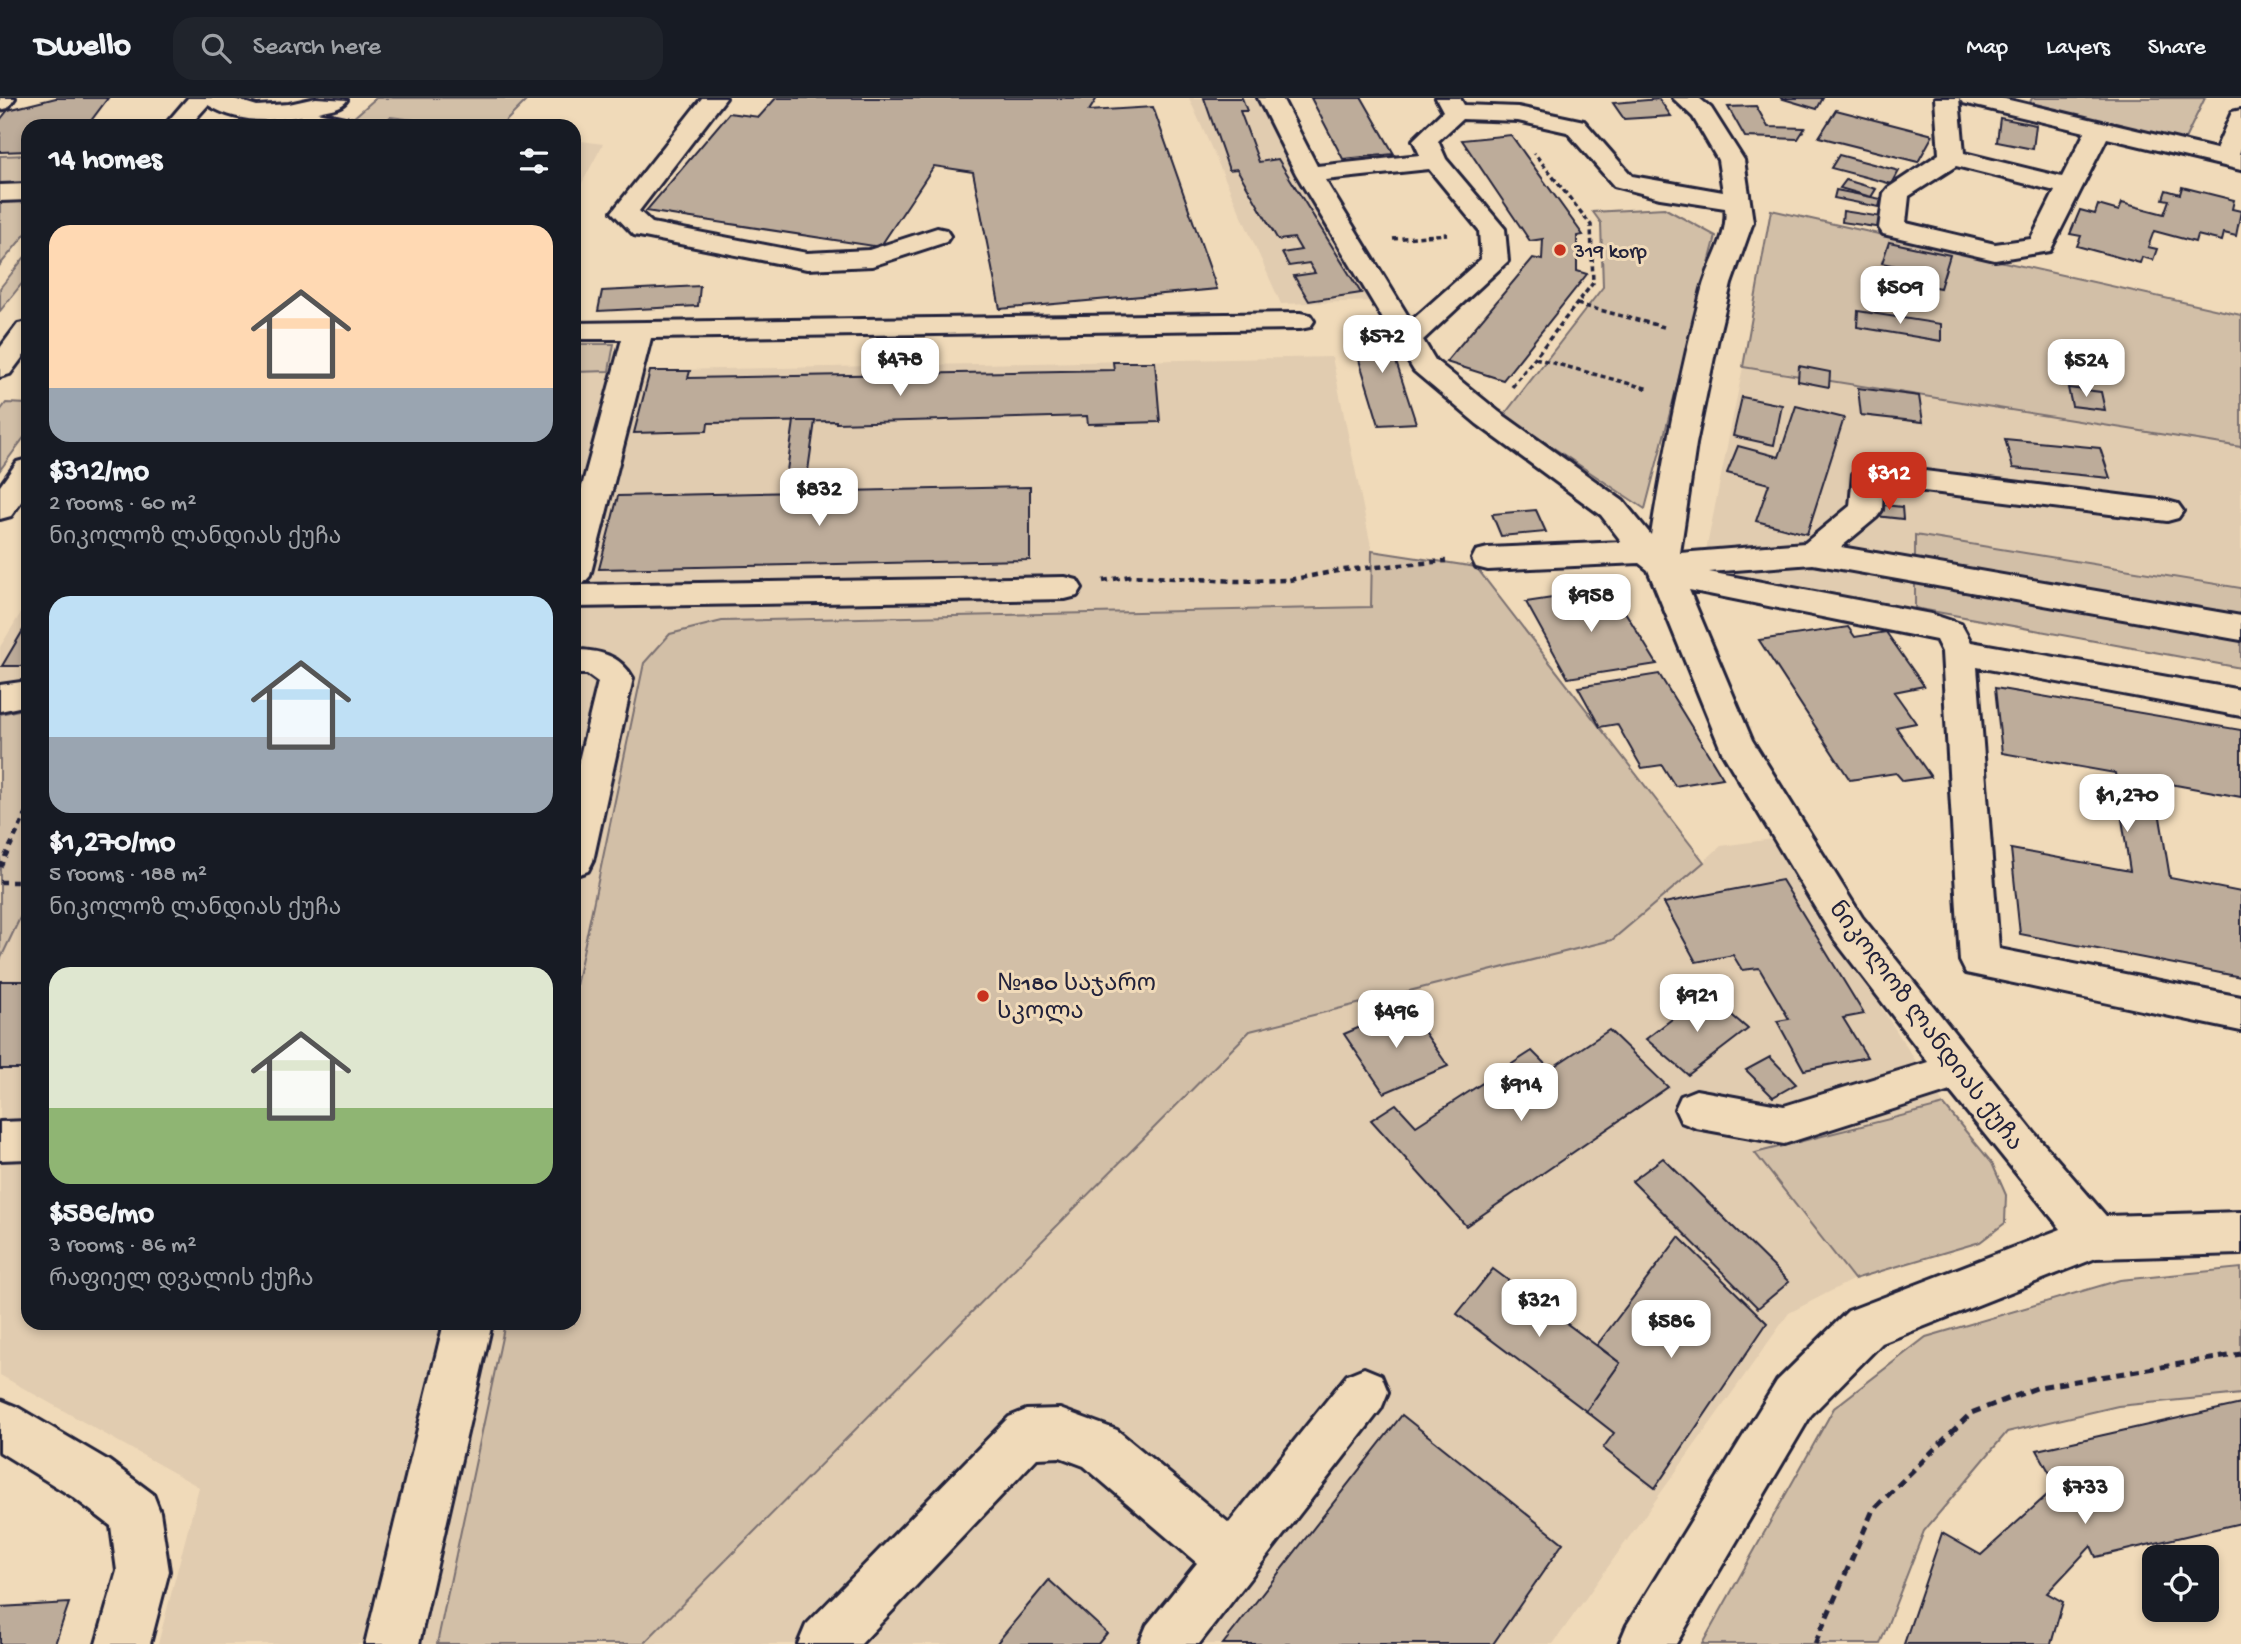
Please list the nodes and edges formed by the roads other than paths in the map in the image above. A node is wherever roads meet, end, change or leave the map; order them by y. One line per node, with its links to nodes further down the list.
1 (3, 98): 10 (street)
2 (201, 98): 13 (street)
3 (214, 98): 9 (street)
4 (713, 98): 24 (street)
5 (1270, 98): 19 (street, ნიკოლოზ ლანდიას ქუჩა)
6 (1685, 98): 23 (street)
7 (1947, 98): 16 (street)
8 (1971, 98): 15 (street)
9 (337, 99): 14 (street)
10 (0, 103)
11 (1452, 105): 17 (street); 23 (street)
12 (2241, 117): 18 (street)
13 (182, 119)
14 (311, 119)
15 (2099, 129): 18 (street); 20 (street)
16 (1952, 157): 20 (street); 20 (street)
17 (1435, 161): 19 (street); 28 (street)
18 (2233, 161)
19 (1309, 174): 28 (street, ნიკოლოზ ლანდიას ქუჩა)
20 (2070, 187)
21 (0, 192): 22 (street)
22 (21, 192)
23 (1737, 202): 37 (street)
24 (937, 236)
25 (1300, 321): 26 (street)
26 (639, 330): 27 (street); 34 (street)
27 (581, 331)
28 (1409, 338): 37 (street, ნიკოლოზ ლანდიას ქუჩა)
29 (21, 340): 30 (street)
30 (0, 368)
31 (21, 479): 32 (street)
32 (0, 509)
33 (2167, 511): 35 (street)
34 (581, 550)
35 (1813, 553): 37 (street); 40 (street)
36 (1488, 559): 37 (street)
37 (1658, 564): 41 (street); 48 (street, ნიკოლოზ ლანდიას ქუჩა)
38 (1065, 588): 39 (street)
39 (581, 596)
40 (2241, 628)
41 (1959, 652): 45 (street); 47 (street)
42 (581, 662): 46 (street)
43 (21, 694): 44 (street)
44 (0, 698)
45 (2241, 703)
46 (581, 830)
47 (2241, 1014)
48 (1959, 1070): 49 (street); 53 (street, ნიკოლოზ ლანდიას ქუჩა)
49 (1696, 1109)
50 (0, 1140): 51 (street)
51 (21, 1140)
52 (2241, 1233): 53 (street)
53 (2095, 1237): 62 (street)
54 (466, 1330): 59 (street)
55 (1364, 1392): 57 (street)
56 (0, 1424): 58 (street)
57 (1232, 1560): 60 (street); 61 (street)
58 (123, 1644)
59 (393, 1644)
60 (825, 1644)
61 (1166, 1644)
62 (1646, 1644)

